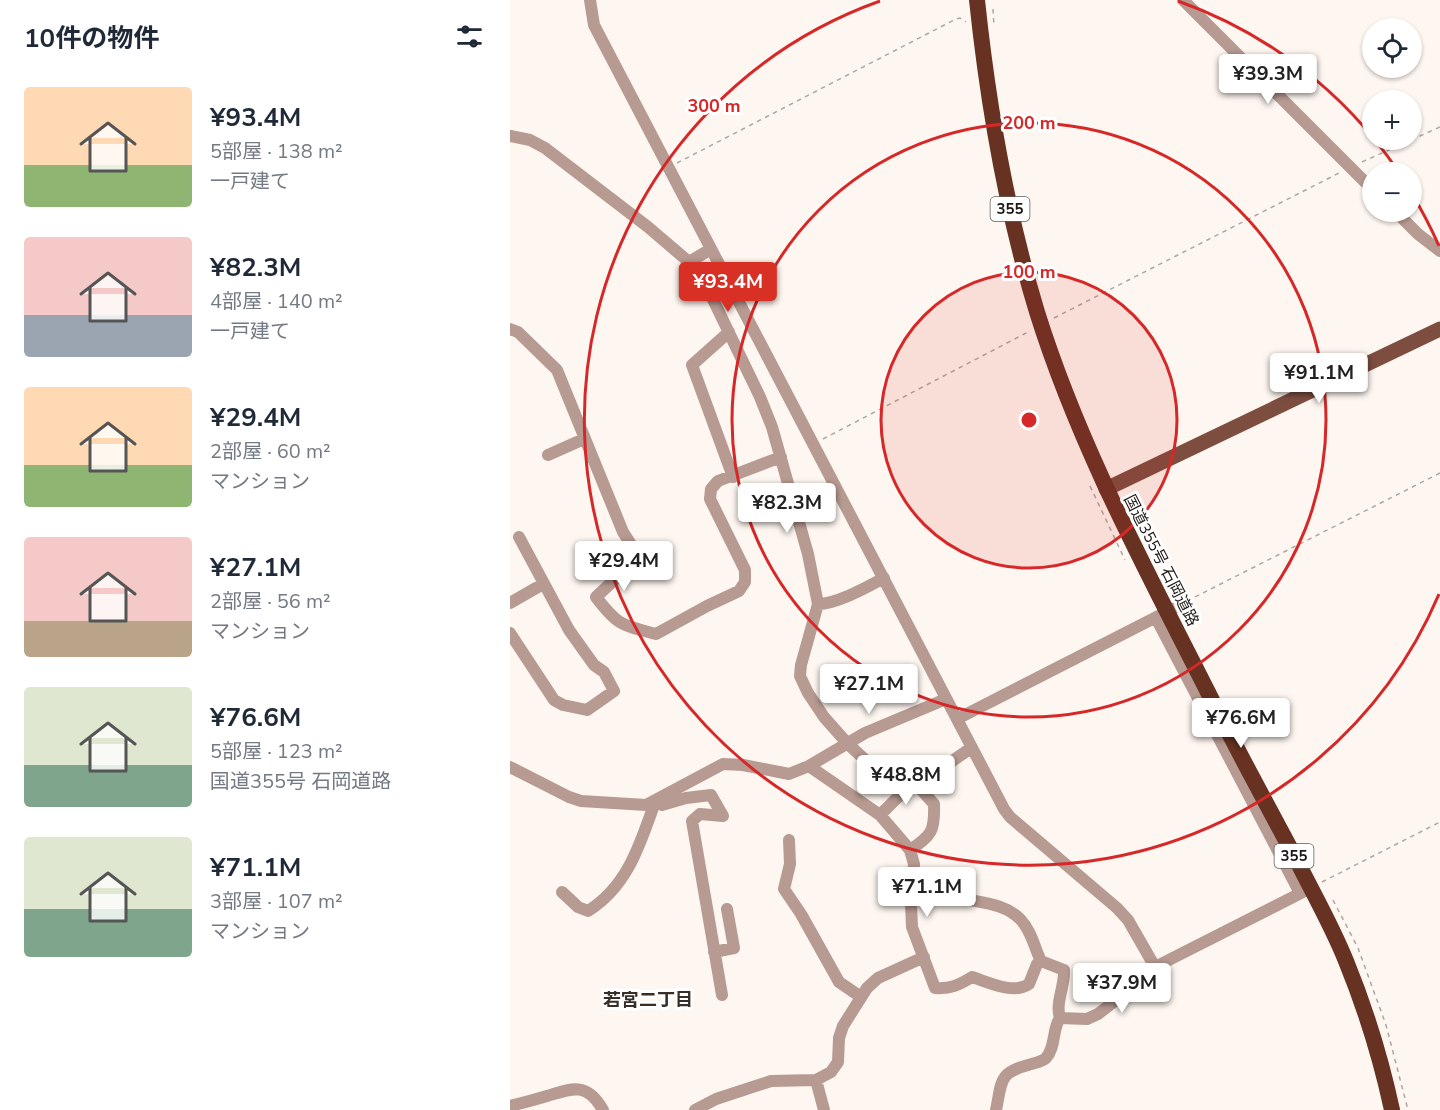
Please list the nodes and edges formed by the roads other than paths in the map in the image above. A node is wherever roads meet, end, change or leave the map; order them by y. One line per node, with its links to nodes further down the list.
1 (590, 0): 7 (street)
2 (977, 0): 17 (highway, 国道355号 石岡道路 / 355)
3 (1183, 0): 5 (street)
4 (510, 136): 9 (street)
5 (1362, 179)
6 (1405, 222): 8 (street)
7 (711, 249): 9 (street); 19 (street)
8 (1440, 251)
9 (689, 262): 12 (street)
10 (510, 329): 13 (street)
11 (1440, 329): 17 (main road)
12 (729, 332): 15 (street); 16 (street)
13 (584, 439): 14 (street); 16 (street)
14 (548, 455)
15 (781, 457): 16 (street); 22 (street)
16 (733, 477)
17 (1106, 489): 23 (highway, 国道355号 石岡道路 / 355)
18 (519, 537): 20 (street)
19 (884, 578): 22 (street); 25 (street)
20 (543, 584): 21 (street); 24 (street)
21 (510, 603)
22 (818, 604): 27 (street)
23 (1167, 612): 26 (street); 38 (highway, 国道355号 石岡道路 / 355)
24 (510, 633)
25 (946, 699): 26 (street); 27 (street)
26 (957, 719): 28 (street)
27 (847, 743): 29 (street); 32 (street)
28 (971, 748): 31 (street); 44 (street)
29 (809, 766): 33 (street); 34 (street)
30 (510, 767): 33 (street)
31 (917, 785): 32 (street); 36 (street)
32 (904, 791): 34 (street)
33 (655, 802): 39 (street); 41 (street)
34 (880, 815): 36 (street)
35 (789, 840): 46 (street)
36 (910, 850): 37 (street)
37 (913, 881): 42 (street); 43 (street)
38 (1305, 891): 44 (street); 54 (highway, 国道355号 石岡道路 / 355)
39 (562, 892)
40 (727, 909): 41 (street)
41 (714, 952): 45 (street)
42 (924, 957): 43 (street); 46 (street)
43 (1041, 961): 47 (street)
44 (1155, 967): 47 (street)
45 (722, 995)
46 (861, 997): 48 (street)
47 (1060, 1018): 53 (street)
48 (816, 1080): 51 (street); 52 (street)
49 (510, 1106): 50 (street)
50 (603, 1110)
51 (694, 1110)
52 (824, 1110)
53 (996, 1110)
54 (1392, 1110)

